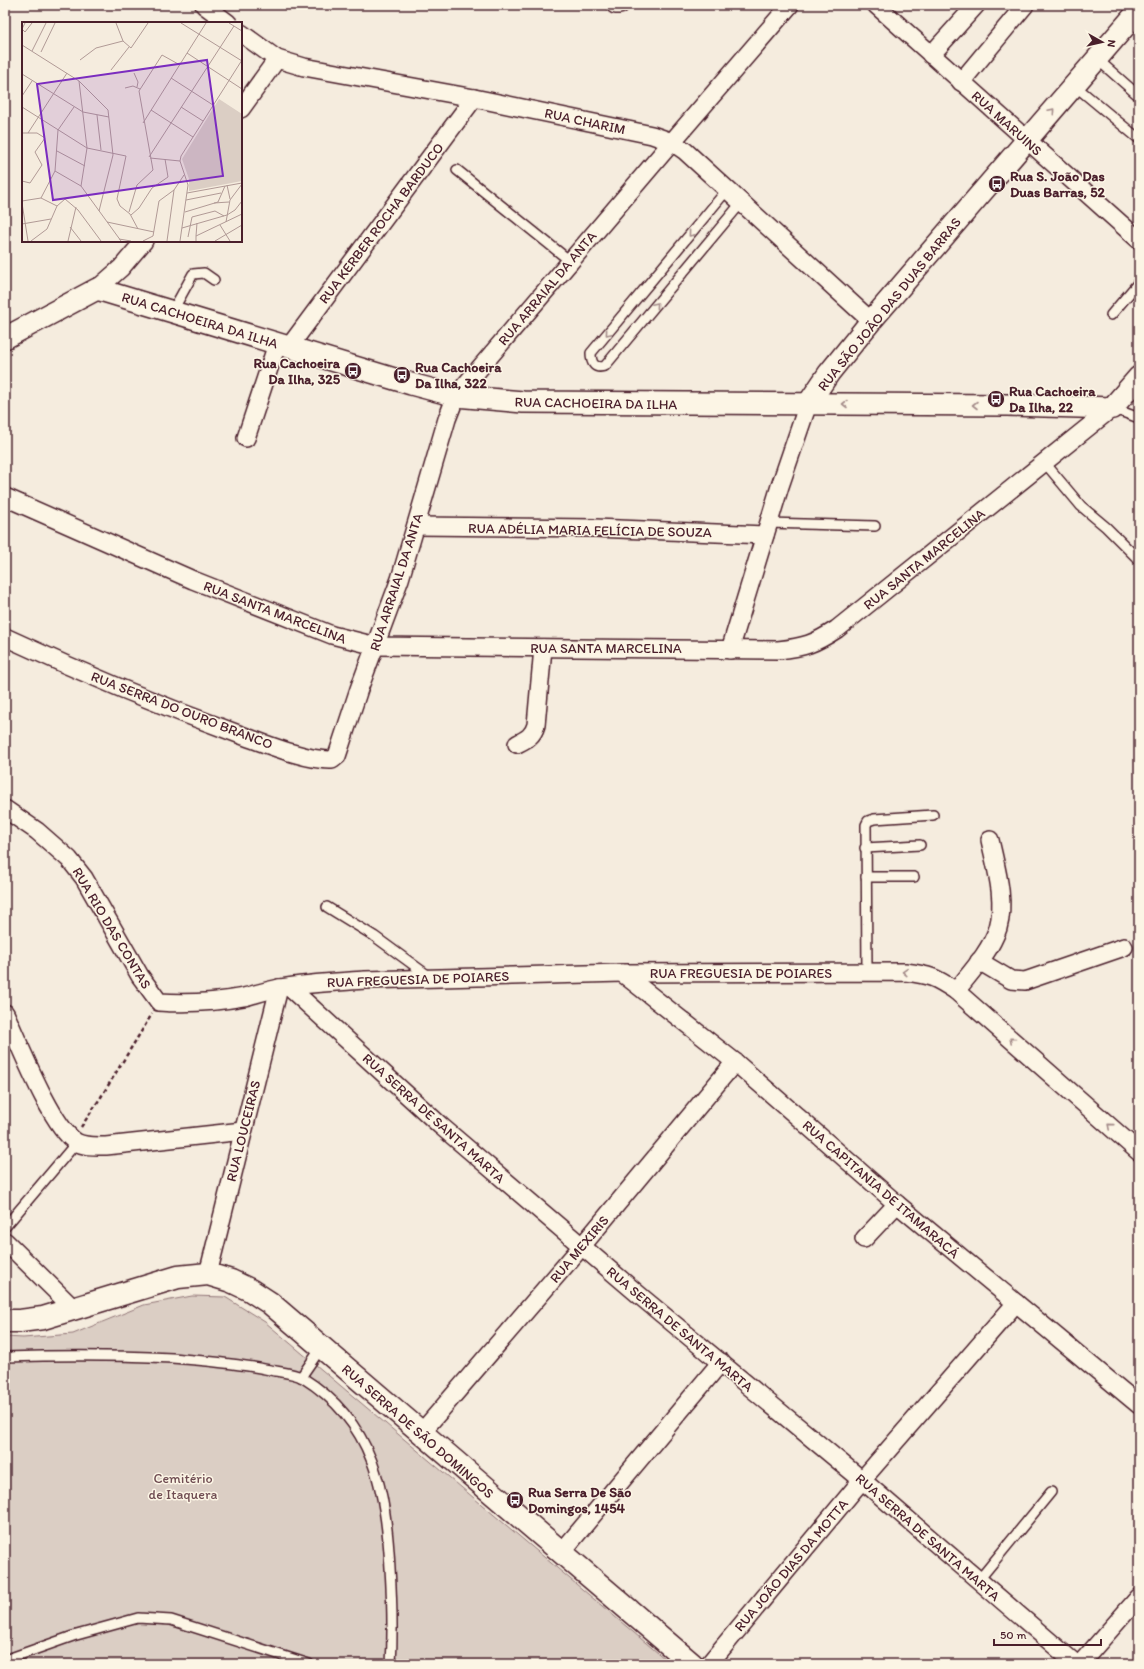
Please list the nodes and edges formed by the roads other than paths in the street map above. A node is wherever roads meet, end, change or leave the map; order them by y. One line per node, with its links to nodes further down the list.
1 (204, 5): 9 (street)
2 (615, 5): 3 (street)
3 (620, 5)
4 (790, 5): 21 (street, RUA ARRAIAL DA ANTA)
5 (876, 5): 11 (street, RUA MARUINS)
6 (976, 5): 11 (street)
7 (1025, 5): 14 (street)
8 (1139, 10): 13 (street, RUA SÃO JOÃO DAS DUAS BARRAS)
9 (227, 22)
10 (242, 34): 12 (street, RUA CHARIM)
11 (931, 55): 14 (street, RUA MARUINS)
12 (278, 59): 17 (street, RUA CHARIM); 18 (street)
13 (1097, 59): 15 (street, RUA SÃO JOÃO DAS DUAS BARRAS); 16 (lane)
14 (961, 82): 20 (street, RUA MARUINS)
15 (1074, 85): 19 (lane); 20 (street, RUA SÃO JOÃO DAS DUAS BARRAS, one-way to 15)
16 (1139, 96)
17 (474, 98): 21 (street, RUA CHARIM); 35 (street, RUA KERBER ROCHA BARDUCO)
18 (242, 108)
19 (1139, 139)
20 (1026, 140): 25 (street, RUA MARUINS); 33 (street, RUA SÃO JOÃO DAS DUAS BARRAS)
21 (672, 142): 23 (street, RUA CHARIM); 27 (street, RUA ARRAIAL DA ANTA)
22 (457, 170): 27 (lane)
23 (727, 190): 24 (street, RUA CHARIM); 24 (lane, one-way to 24)
24 (741, 203): 33 (street, RUA CHARIM)
25 (1139, 240)
26 (143, 242): 30 (street)
27 (570, 261): 37 (street, RUA ARRAIAL DA ANTA)
28 (214, 280): 31 (lane)
29 (1139, 282): 32 (lane)
30 (97, 289): 31 (street, RUA CACHOEIRA DA ILHA); 34 (street)
31 (172, 312): 35 (street, RUA CACHOEIRA DA ILHA)
32 (1111, 315)
33 (871, 321): 38 (street, RUA SÃO JOÃO DAS DUAS BARRAS)
34 (5, 338)
35 (283, 346): 37 (street, RUA CACHOEIRA DA ILHA); 41 (street, RUA KERBER ROCHA BARDUCO)
36 (1139, 377): 39 (street, RUA SANTA MARCELINA)
37 (456, 396): 38 (street, RUA CACHOEIRA DA ILHA); 44 (street, RUA ARRAIAL DA ANTA)
38 (808, 404): 39 (street, RUA CACHOEIRA DA ILHA, one-way to 38); 46 (street, RUA SÃO JOÃO DAS DUAS BARRAS)
39 (1112, 408): 40 (lane); 42 (street, RUA SANTA MARCELINA)
40 (1139, 418)
41 (246, 438)
42 (1045, 463): 47 (lane); 51 (street, RUA SANTA MARCELINA)
43 (5, 497): 49 (street, RUA SANTA MARCELINA)
44 (416, 526): 46 (street, RUA ADÉLIA MARIA FELÍCIA DE SOUZA); 49 (street, RUA ARRAIAL DA ANTA)
45 (876, 526): 46 (lane)
46 (766, 529): 51 (street, RUA SÃO JOÃO DAS DUAS BARRAS)
47 (1139, 560)
48 (5, 637): 52 (street, RUA SERRA DO OURO BRANCO)
49 (376, 646): 50 (street, RUA SANTA MARCELINA); 52 (street, RUA ARRAIAL DA ANTA)
50 (543, 648): 51 (street, RUA SANTA MARCELINA); 53 (street)
51 (730, 650)
52 (346, 731)
53 (517, 744)
54 (5, 809): 67 (street, RUA RIO DAS CONTAS)
55 (933, 815): 58 (lane)
56 (990, 840): 63 (street)
57 (920, 845): 58 (lane)
58 (865, 848): 59 (lane)
59 (866, 877): 60 (lane); 64 (lane)
60 (914, 877)
61 (327, 907): 66 (lane)
62 (1124, 947): 63 (street)
63 (979, 961): 68 (street)
64 (868, 972): 65 (street, RUA FREGUESIA DE POIARES); 68 (street, RUA FREGUESIA DE POIARES, one-way to 64)
65 (622, 973): 66 (street, RUA FREGUESIA DE POIARES); 70 (street, RUA CAPITANIA DE ITAMARACÁ)
66 (431, 978): 67 (street, RUA FREGUESIA DE POIARES)
67 (284, 987): 71 (street, RUA LOUCEIRAS); 78 (street, RUA SERRA DE SANTA MARTA)
68 (956, 991): 73 (street, RUA FREGUESIA DE POIARES, one-way to 68)
69 (5, 1013): 72 (street)
70 (735, 1062): 74 (street, RUA CAPITANIA DE ITAMARACÁ); 78 (street, RUA MEXIRIS)
71 (243, 1131): 72 (street); 79 (street, RUA LOUCEIRAS)
72 (75, 1140): 75 (lane)
73 (1139, 1152)
74 (897, 1204): 76 (street); 80 (street, RUA CAPITANIA DE ITAMARACÁ)
75 (5, 1227)
76 (864, 1239)
77 (5, 1241): 81 (street)
78 (582, 1246): 85 (street, RUA SERRA DE SANTA MARTA); 88 (street, RUA MEXIRIS)
79 (208, 1274): 81 (main road); 83 (main road, RUA SERRA DE SÃO DOMINGOS)
80 (1016, 1303): 87 (street, RUA CAPITANIA DE ITAMARACÁ); 89 (street, RUA JOÃO DIAS DA MOTTA)
81 (74, 1309): 82 (main road)
82 (5, 1320)
83 (321, 1348): 86 (lane); 88 (main road, RUA SERRA DE SÃO DOMINGOS)
84 (5, 1357): 86 (lane)
85 (721, 1362): 89 (street, RUA SERRA DE SANTA MARTA); 91 (street)
86 (301, 1377): 96 (lane)
87 (1138, 1402)
88 (421, 1433): 91 (main road, RUA SERRA DE SÃO DOMINGOS)
89 (862, 1480): 92 (street, RUA SERRA DE SANTA MARTA); 98 (street, RUA JOÃO DIAS DA MOTTA)
90 (1051, 1492): 92 (lane)
91 (561, 1553): 97 (main road, RUA SERRA DE SÃO DOMINGOS)
92 (978, 1581): 99 (street, RUA SERRA DE SANTA MARTA)
93 (1139, 1597): 100 (street)
94 (5, 1660): 95 (lane)
95 (309, 1664)
96 (391, 1664)
97 (692, 1664)
98 (709, 1664)
99 (1076, 1664)
100 (1080, 1664)

